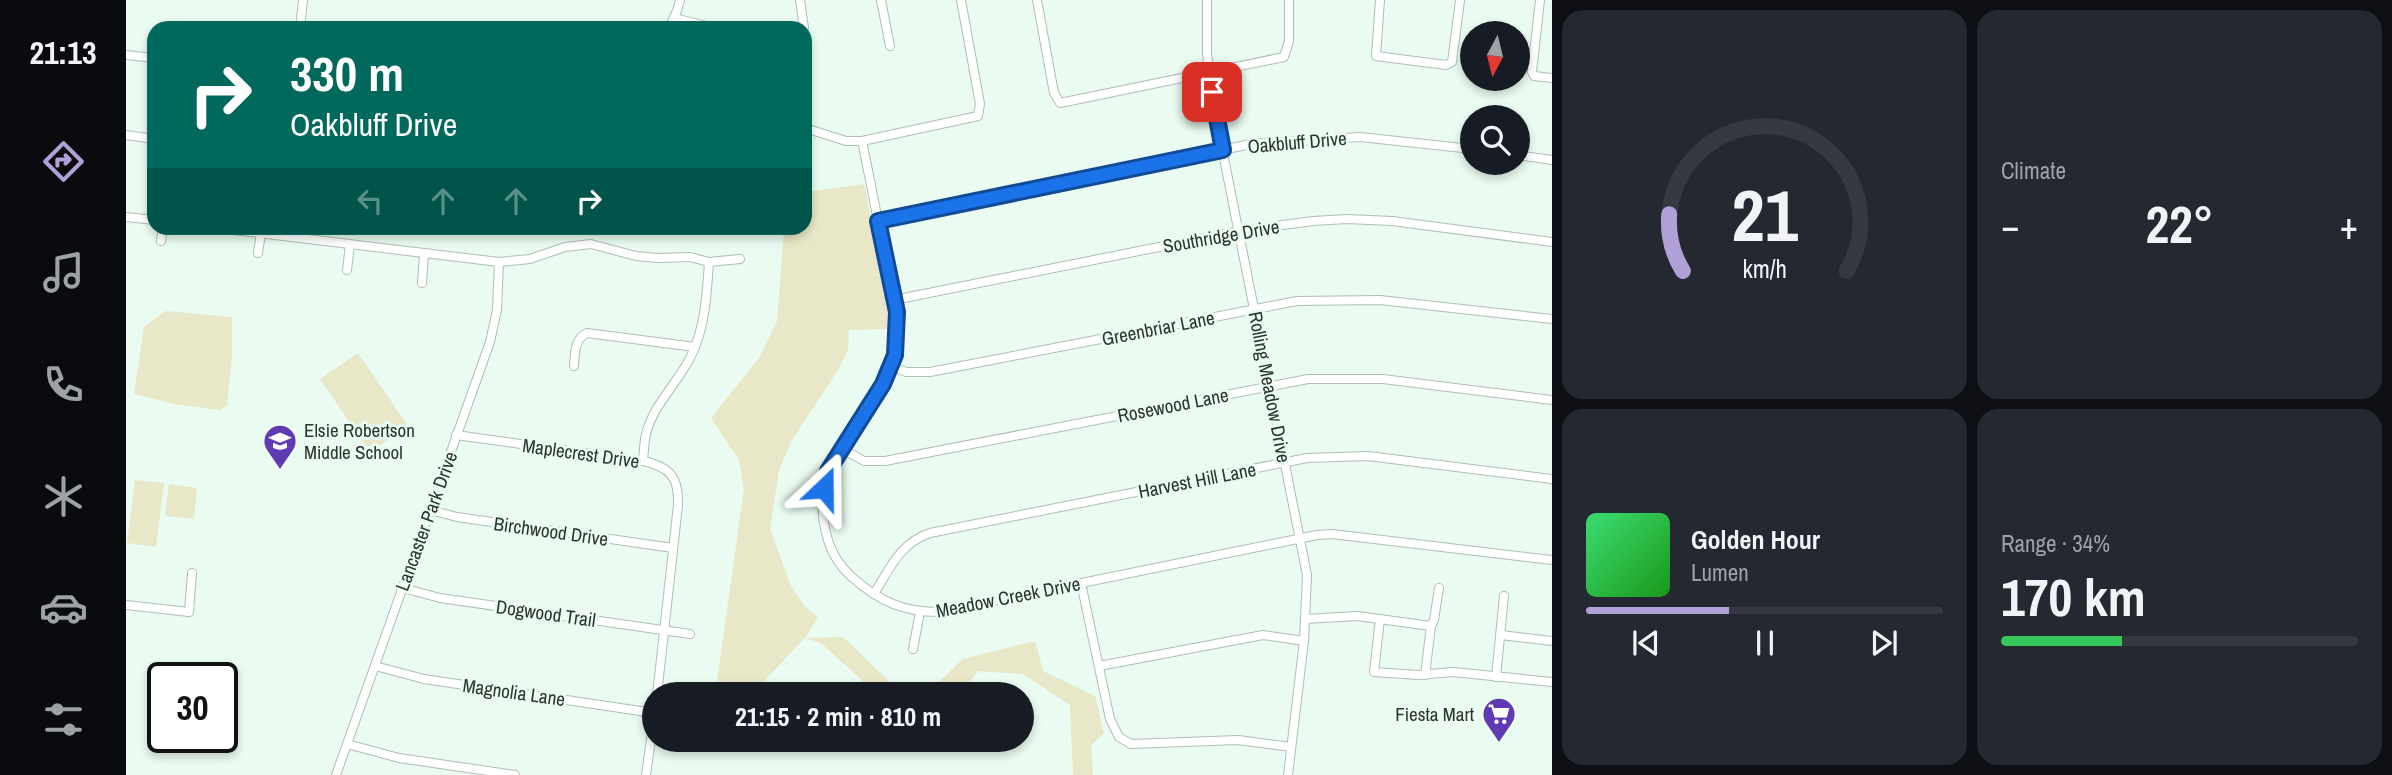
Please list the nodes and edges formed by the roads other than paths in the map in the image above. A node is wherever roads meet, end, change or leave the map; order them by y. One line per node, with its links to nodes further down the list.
1 (303, 0): 13 (street)
2 (680, 0): 12 (street)
3 (800, 0): 16 (street)
4 (881, 0): 17 (street)
5 (961, 0): 25 (street)
6 (1037, 0): 20 (street)
7 (1207, 0): 20 (street, Rolling Meadow Drive)
8 (1289, 0): 20 (street)
9 (1380, 0): 10 (street)
10 (1460, 0)
11 (1540, 0): 21 (street)
12 (674, 18): 14 (street); 15 (street)
13 (301, 21)
14 (672, 21)
15 (686, 21)
16 (803, 21)
17 (890, 46)
18 (126, 55): 19 (street)
19 (147, 57)
20 (1209, 72): 27 (street, Rolling Meadow Drive)
21 (1552, 78)
22 (812, 130): 25 (street)
23 (126, 135): 24 (street)
24 (147, 138)
25 (862, 141): 32 (street, Meadow Creek Drive)
26 (1460, 148): 27 (street, Oakbluff Drive)
27 (1223, 150): 32 (street, Oakbluff Drive); 33 (street, Rolling Meadow Drive)
28 (1530, 157): 29 (street)
29 (1552, 160)
30 (126, 217): 31 (street)
31 (147, 219)
32 (878, 221): 47 (street, Meadow Creek Drive)
33 (1239, 231): 38 (street, Southridge Drive); 47 (street, Southridge Drive); 48 (street, Rolling Meadow Drive)
34 (162, 235): 37 (street)
35 (261, 235): 40 (street)
36 (297, 235): 39 (street)
37 (161, 241)
38 (1552, 242)
39 (350, 245): 41 (street); 45 (street)
40 (258, 253)
41 (424, 254): 43 (street); 46 (street)
42 (740, 259): 44 (street)
43 (499, 262): 44 (street); 55 (street, Lancaster Park Drive)
44 (709, 262): 50 (street)
45 (347, 270)
46 (422, 283)
47 (894, 300): 52 (street, Meadow Creek Drive)
48 (1254, 309): 49 (street, Greenbriar Lane); 52 (street, Greenbriar Lane); 53 (street, Rolling Meadow Drive)
49 (1552, 319)
50 (695, 347): 51 (street); 57 (street)
51 (574, 366)
52 (892, 366): 56 (street, Meadow Creek Drive)
53 (1269, 386): 54 (street, Rosewood Lane); 56 (street, Rosewood Lane); 58 (street, Rolling Meadow Drive)
54 (1552, 400)
55 (456, 435): 57 (street, Maplecrest Drive); 60 (street, Lancaster Park Drive)
56 (841, 448): 68 (street, Meadow Creek Drive)
57 (643, 461): 62 (street, Maplecrest Drive)
58 (1285, 463): 59 (street, Harvest Hill Lane); 61 (street, Rolling Meadow Drive); 68 (street, Harvest Hill Lane)
59 (1552, 479)
60 (430, 510): 62 (street, Birchwood Drive); 66 (street, Lancaster Park Drive)
61 (1299, 540): 63 (street, Meadow Creek Drive); 65 (street, Meadow Creek Drive); 72 (street, Rolling Meadow Drive)
62 (673, 548): 75 (street)
63 (1552, 560)
64 (192, 573): 70 (street)
65 (1081, 583): 71 (street, Meadow Creek Drive); 82 (street)
66 (403, 588): 75 (street, Dogwood Trail); 81 (street, Lancaster Park Drive)
67 (1439, 588): 74 (street)
68 (874, 594): 71 (street, Meadow Creek Drive)
69 (1504, 596): 77 (street)
70 (126, 605)
71 (920, 612): 80 (street)
72 (1305, 618): 73 (street); 78 (street, Rolling Meadow Drive)
73 (1380, 619): 74 (street); 83 (street)
74 (1431, 626): 83 (street)
75 (664, 631): 76 (street, Dogwood Trail); 85 (street)
76 (690, 634)
77 (1501, 635): 79 (street); 84 (street)
78 (1304, 641): 82 (street); 89 (street, Rolling Meadow Drive)
79 (1552, 641)
80 (913, 649)
81 (375, 666): 87 (street, Magnolia Lane); 88 (street, Lancaster Park Drive)
82 (1099, 666): 89 (street)
83 (1425, 675): 84 (street)
84 (1496, 677): 86 (street)
85 (658, 682)
86 (1552, 682)
87 (642, 714)
88 (347, 744): 91 (street, Lancaster Park Drive); 92 (street)
89 (1291, 747): 94 (street, Rolling Meadow Drive)
90 (649, 752): 93 (street)
91 (336, 775)
92 (515, 775)
93 (646, 775)
94 (1288, 775)

